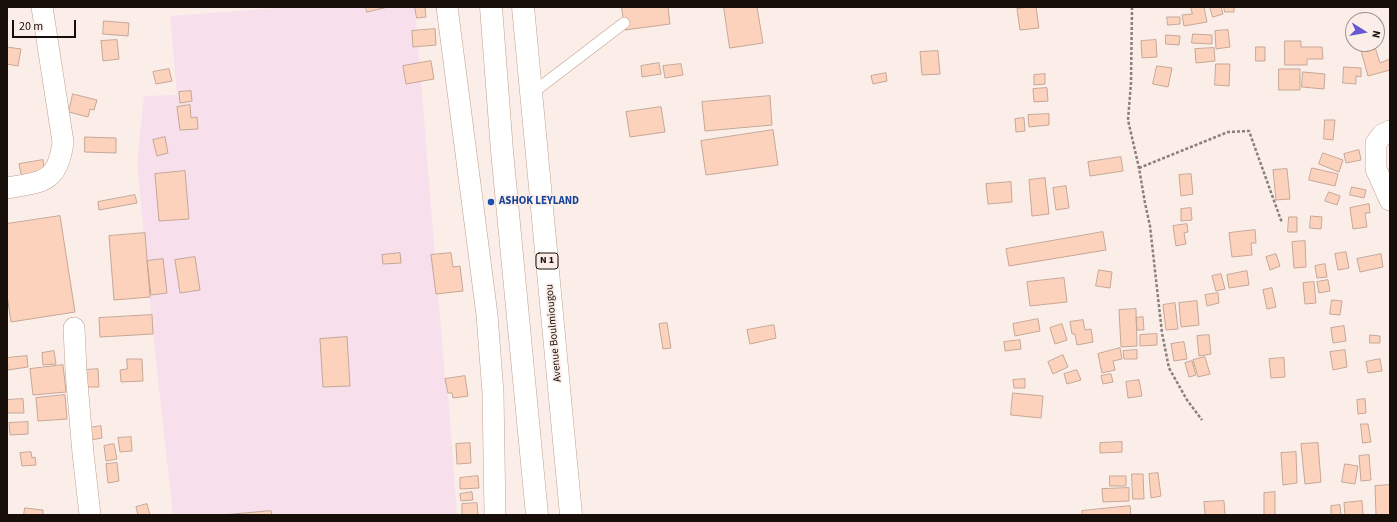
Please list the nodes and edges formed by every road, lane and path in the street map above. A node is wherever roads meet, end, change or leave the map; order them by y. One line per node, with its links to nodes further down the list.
1 (42, 7): 10 (street)
2 (447, 7): 16 (street)
3 (491, 7): 17 (highway)
4 (522, 7): 7 (highway, Avenue Boulmiougou / N 1)
5 (1132, 7): 9 (path)
6 (624, 23): 7 (lane)
7 (531, 94): 18 (highway, Avenue Boulmiougou / N 1)
8 (1390, 131): 11 (street)
9 (1139, 168): 12 (path); 14 (path)
10 (7, 188)
11 (1390, 200)
12 (1282, 223)
13 (74, 328): 15 (street)
14 (1202, 420)
15 (90, 515)
16 (495, 515)
17 (537, 515)
18 (571, 515)

